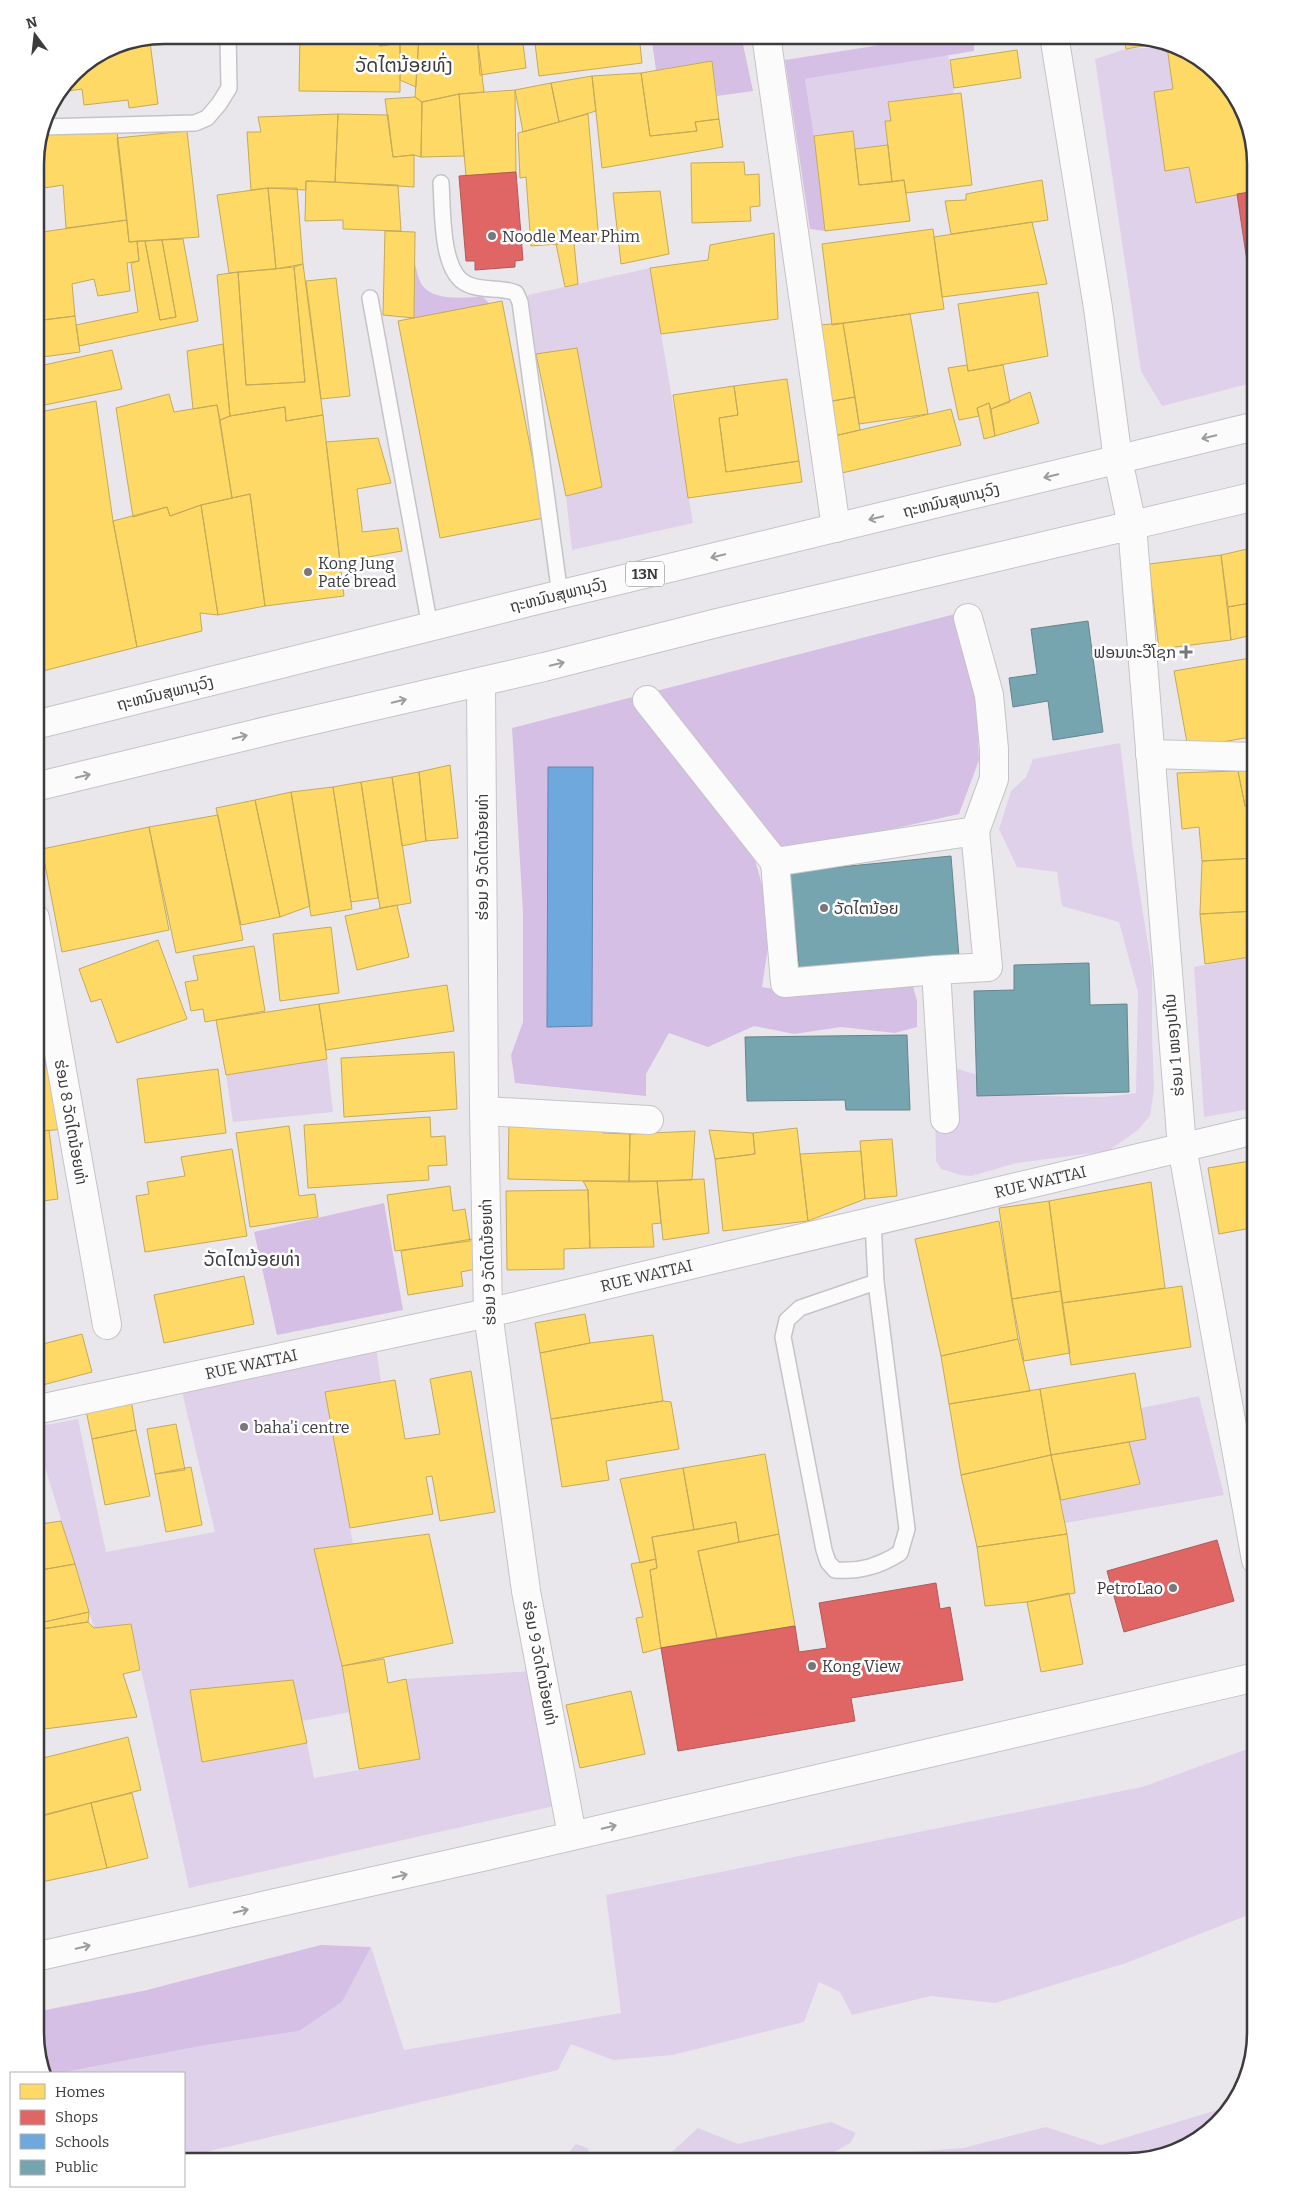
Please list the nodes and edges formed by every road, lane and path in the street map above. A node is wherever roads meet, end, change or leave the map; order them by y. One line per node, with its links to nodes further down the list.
1 (228, 44): 4 (lane)
2 (767, 44): 11 (main road)
3 (1055, 44): 8 (main road, ຮ່ອມ 1 ໜອງປາໃນ)
4 (50, 127)
5 (441, 183): 12 (lane)
6 (370, 298): 14 (lane)
7 (1247, 428): 8 (main road, ຖະຫນົນສຸພານຸວົງ / 13N, one-way to 8)
8 (1118, 460): 10 (main road, ຮ່ອມ 1 ໜອງປາໃນ); 11 (main road, ຖະຫນົນສຸພານຸວົງ / 13N, one-way to 11)
9 (1247, 498): 10 (main road)
10 (1132, 525): 15 (main road, one-way to 10); 18 (main road, ຮ່ອມ 1 ໜອງປາໃນ)
11 (836, 528): 12 (main road, ຖະຫນົນສຸພານຸວົງ / 13N, one-way to 12)
12 (560, 595): 14 (main road, ຖະຫນົນສຸພານຸວົງ / 13N)
13 (968, 618): 21 (main road)
14 (430, 627): 17 (main road, ຖະຫນົນສຸພານຸວົງ / 13N)
15 (481, 682): 20 (main road, one-way to 15); 25 (main road, ຮ່ອມ 9 ວັດໄຕນ້ອຍທ່າ)
16 (647, 700): 22 (main road)
17 (44, 723)
18 (1150, 754): 19 (main road); 29 (main road, ຮ່ອມ 1 ໜອງປາໃນ)
19 (1247, 757)
20 (44, 785)
21 (975, 831): 22 (main road); 24 (main road)
22 (775, 862): 24 (main road)
23 (44, 969): 33 (main road, ຮ່ອມ 8 ວັດໄຕນ້ອຍທ່າ)
24 (936, 970): 26 (main road)
25 (484, 1110): 27 (main road); 32 (main road, ຮ່ອມ 9 ວັດໄຕນ້ອຍທ່າ)
26 (945, 1119)
27 (649, 1120)
28 (1247, 1132): 29 (main road, RUE WATTAI)
29 (1182, 1147): 30 (main road, RUE WATTAI); 35 (main road, ຮ່ອມ 1 ໜອງປາໃນ)
30 (872, 1221): 31 (lane); 32 (main road, RUE WATTAI)
31 (876, 1282): 31 (lane)
32 (488, 1313): 34 (main road, RUE WATTAI); 37 (main road, ຮ່ອມ 9 ວັດໄຕນ້ອຍທ່າ)
33 (107, 1325)
34 (44, 1408)
35 (1247, 1510)
36 (1247, 1679): 37 (main road, one-way to 36)
37 (572, 1835): 38 (main road, one-way to 37)
38 (44, 1955)

